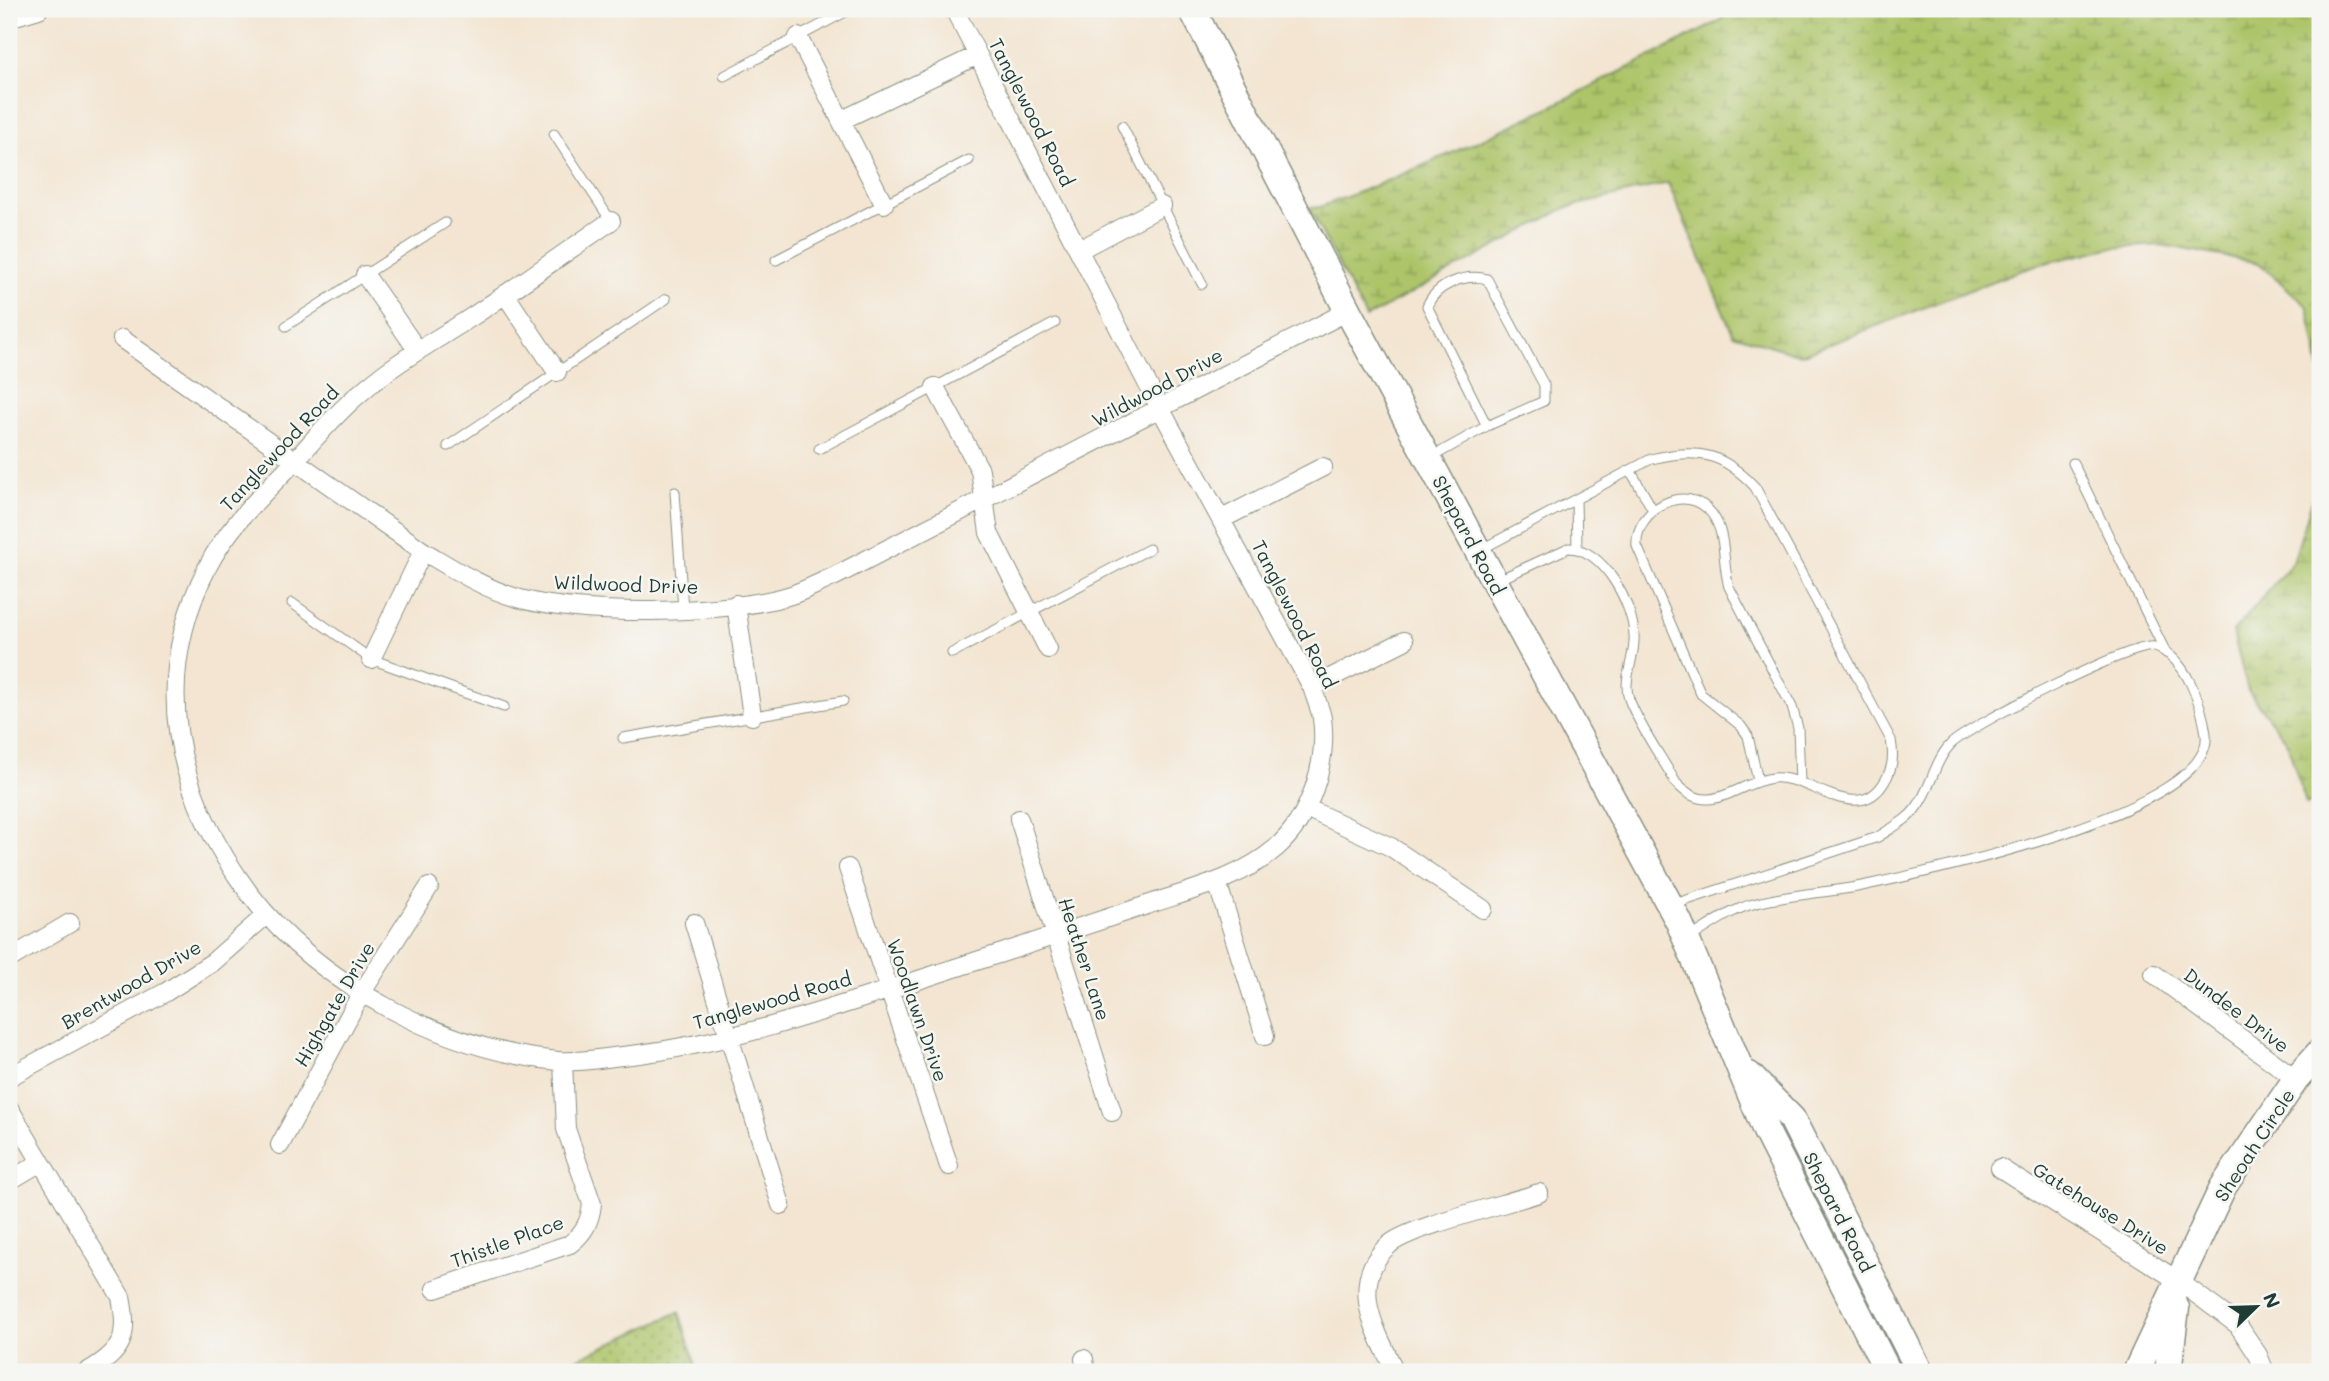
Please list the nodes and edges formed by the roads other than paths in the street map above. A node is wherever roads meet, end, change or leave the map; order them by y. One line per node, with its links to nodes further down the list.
1 (39, 9): 5 (street)
2 (851, 9): 6 (lane)
3 (954, 9): 7 (street, Tanglewood Road)
4 (1192, 9): 23 (street, Shepard Road)
5 (9, 18)
6 (798, 37): 8 (lane); 9 (street)
7 (978, 55): 9 (street); 17 (street, Tanglewood Road)
8 (724, 76)
9 (842, 120): 13 (street)
10 (1122, 126): 14 (lane)
11 (554, 134): 15 (lane)
12 (969, 160): 13 (lane)
13 (884, 204): 18 (lane)
14 (1162, 206): 17 (street); 20 (lane)
15 (611, 221): 21 (street, Tanglewood Road)
16 (445, 223): 19 (lane)
17 (1079, 250): 30 (street, Tanglewood Road)
18 (776, 260)
19 (365, 275): 25 (lane); 27 (street)
20 (1202, 284)
21 (505, 294): 27 (street, Tanglewood Road); 28 (street)
22 (666, 299): 28 (lane)
23 (1348, 311): 30 (street, Wildwood Drive); 34 (street, Shepard Road)
24 (1055, 323): 29 (lane)
25 (286, 326)
26 (122, 339): 35 (street, Wildwood Drive)
27 (418, 351): 35 (street, Tanglewood Road)
28 (557, 372): 32 (lane)
29 (935, 387): 33 (lane); 41 (street)
30 (1160, 408): 41 (street, Wildwood Drive); 43 (street, Tanglewood Road)
31 (1487, 426): 31 (lane); 34 (lane)
32 (448, 446)
33 (819, 449)
34 (1428, 459): 47 (street, Shepard Road)
35 (294, 461): 46 (street, Wildwood Drive); 72 (street, Tanglewood Road)
36 (2073, 463): 56 (lane)
37 (1322, 467): 43 (street)
38 (1630, 470): 40 (lane); 42 (lane); 64 (lane)
39 (676, 492): 51 (lane)
40 (1576, 499): 44 (lane); 47 (lane)
41 (984, 502): 50 (street, Wildwood Drive); 52 (street)
42 (1653, 510): 63 (lane); 64 (lane)
43 (1222, 519): 58 (street, Tanglewood Road)
44 (1577, 548): 48 (lane); 63 (lane)
45 (1149, 549): 52 (lane)
46 (423, 551): 51 (street, Wildwood Drive); 57 (street)
47 (1478, 551): 48 (street, Shepard Road)
48 (1495, 582): 70 (street, Shepard Road)
49 (292, 603): 57 (lane)
50 (736, 604): 51 (street, Wildwood Drive); 61 (street)
51 (683, 610)
52 (1029, 612): 54 (street); 55 (lane)
53 (1404, 641): 58 (street)
54 (1048, 649)
55 (952, 653)
56 (2167, 654): 70 (lane); 76 (lane)
57 (371, 659): 60 (lane)
58 (1312, 687): 65 (street, Tanglewood Road)
59 (843, 701): 61 (lane)
60 (504, 707)
61 (752, 716): 62 (lane)
62 (623, 738)
63 (1758, 781): 64 (lane)
64 (1800, 782)
65 (1306, 808): 68 (street, Tanglewood Road); 71 (street)
66 (1019, 819): 75 (street, Heather Lane)
67 (848, 868): 79 (street, Woodlawn Drive)
68 (1217, 882): 75 (street, Tanglewood Road); 81 (street)
69 (429, 887): 80 (street, Highgate Drive)
70 (1670, 906): 76 (street, Shepard Road)
71 (1483, 909)
72 (266, 915): 80 (street, Tanglewood Road); 86 (street, Brentwood Drive)
73 (70, 923): 77 (street)
74 (694, 923): 82 (street)
75 (1056, 936): 79 (street, Tanglewood Road); 89 (street, Heather Lane)
76 (1686, 939): 85 (street, Shepard Road)
77 (9, 959)
78 (2154, 974): 87 (street, Dundee Drive)
79 (888, 988): 82 (street, Tanglewood Road); 92 (street, Woodlawn Drive)
80 (361, 994): 84 (street, Tanglewood Road); 90 (street, Highgate Drive)
81 (1265, 1036)
82 (729, 1037): 84 (street, Tanglewood Road); 96 (street)
83 (2320, 1052): 87 (street, Sheoah Circle)
84 (563, 1062): 98 (street, Thistle Place)
85 (1740, 1064): 101 (street, Shepard Road); 102 (street, Shepard Road)
86 (9, 1077)
87 (2296, 1079): 97 (street, Sheoah Circle)
88 (9, 1108): 91 (street)
89 (1112, 1112)
90 (280, 1145)
91 (41, 1162): 94 (street); 99 (street)
92 (949, 1166)
93 (2000, 1168): 97 (street, Gatehouse Drive)
94 (9, 1181)
95 (1539, 1193): 100 (street)
96 (781, 1205)
97 (2180, 1282): 103 (street, Sheoah Circle); 104 (street, Sheoah Circle); 105 (street, Gatehouse Drive)
98 (435, 1289)
99 (87, 1372)
100 (1395, 1372)
101 (1888, 1372)
102 (1920, 1372)
103 (2136, 1372)
104 (2168, 1372)
105 (2265, 1372)

